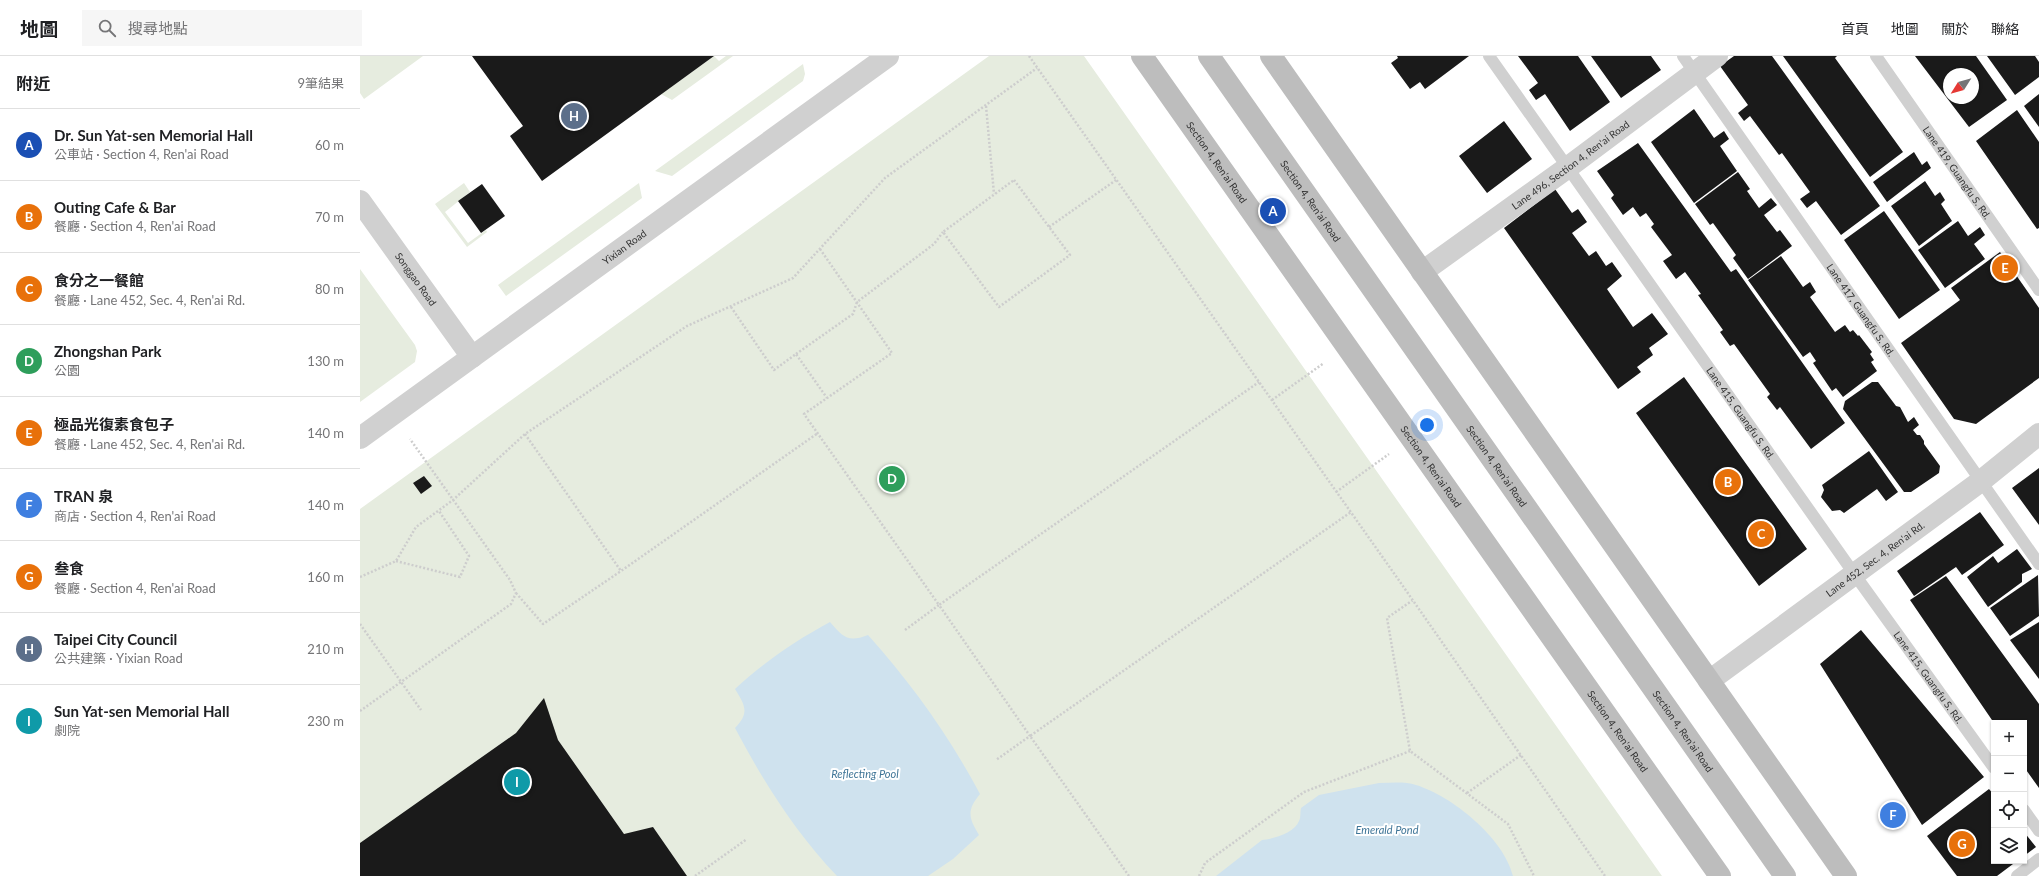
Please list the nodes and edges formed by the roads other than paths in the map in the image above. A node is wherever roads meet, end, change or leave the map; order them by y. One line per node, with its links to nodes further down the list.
1 (888, 56): 13 (street, Yixian Road)
2 (1142, 56): 24 (main road, Section 4, Ren'ai Road)
3 (1209, 56): 25 (main road, Section 4, Ren’ai Road)
4 (1271, 56): 11 (main road)
5 (1489, 56): 9 (lane, Lane 415, Guangfu S. Rd.)
6 (1717, 56): 8 (street, Lane 496, Section 4, Ren'ai Road)
7 (1876, 56): 12 (lane, Lane 419, Guangfu S. Rd.)
8 (1688, 64): 9 (street, Lane 496, Section 4, Ren'ai Road); 16 (lane, Lane 417, Guangfu S. Rd.)
9 (1567, 168): 11 (street, Lane 496, Section 4, Ren'ai Road); 18 (lane, Lane 415, Guangfu S. Rd.)
10 (360, 200): 13 (street, Songgao Road)
11 (1422, 272): 19 (main road)
12 (2039, 290)
13 (472, 357): 14 (street, Yixian Road)
14 (362, 433)
15 (2039, 434): 16 (street, Lane 452, Sec. 4, Ren'ai Rd.)
16 (1981, 481): 17 (lane, Lane 417, Guangfu S. Rd.); 18 (street, Lane 452, Sec. 4, Ren'ai Rd.)
17 (2039, 564)
18 (1855, 575): 19 (street, Lane 452, Sec. 4, Ren'ai Rd.); 20 (lane, Lane 415, Guangfu S. Rd.)
19 (1709, 681): 26 (main road)
20 (1991, 764)
21 (2027, 814): 22 (lane)
22 (2039, 831)
23 (2039, 860): 27 (lane)
24 (1720, 876)
25 (1785, 876)
26 (1846, 876)
27 (2016, 876)

